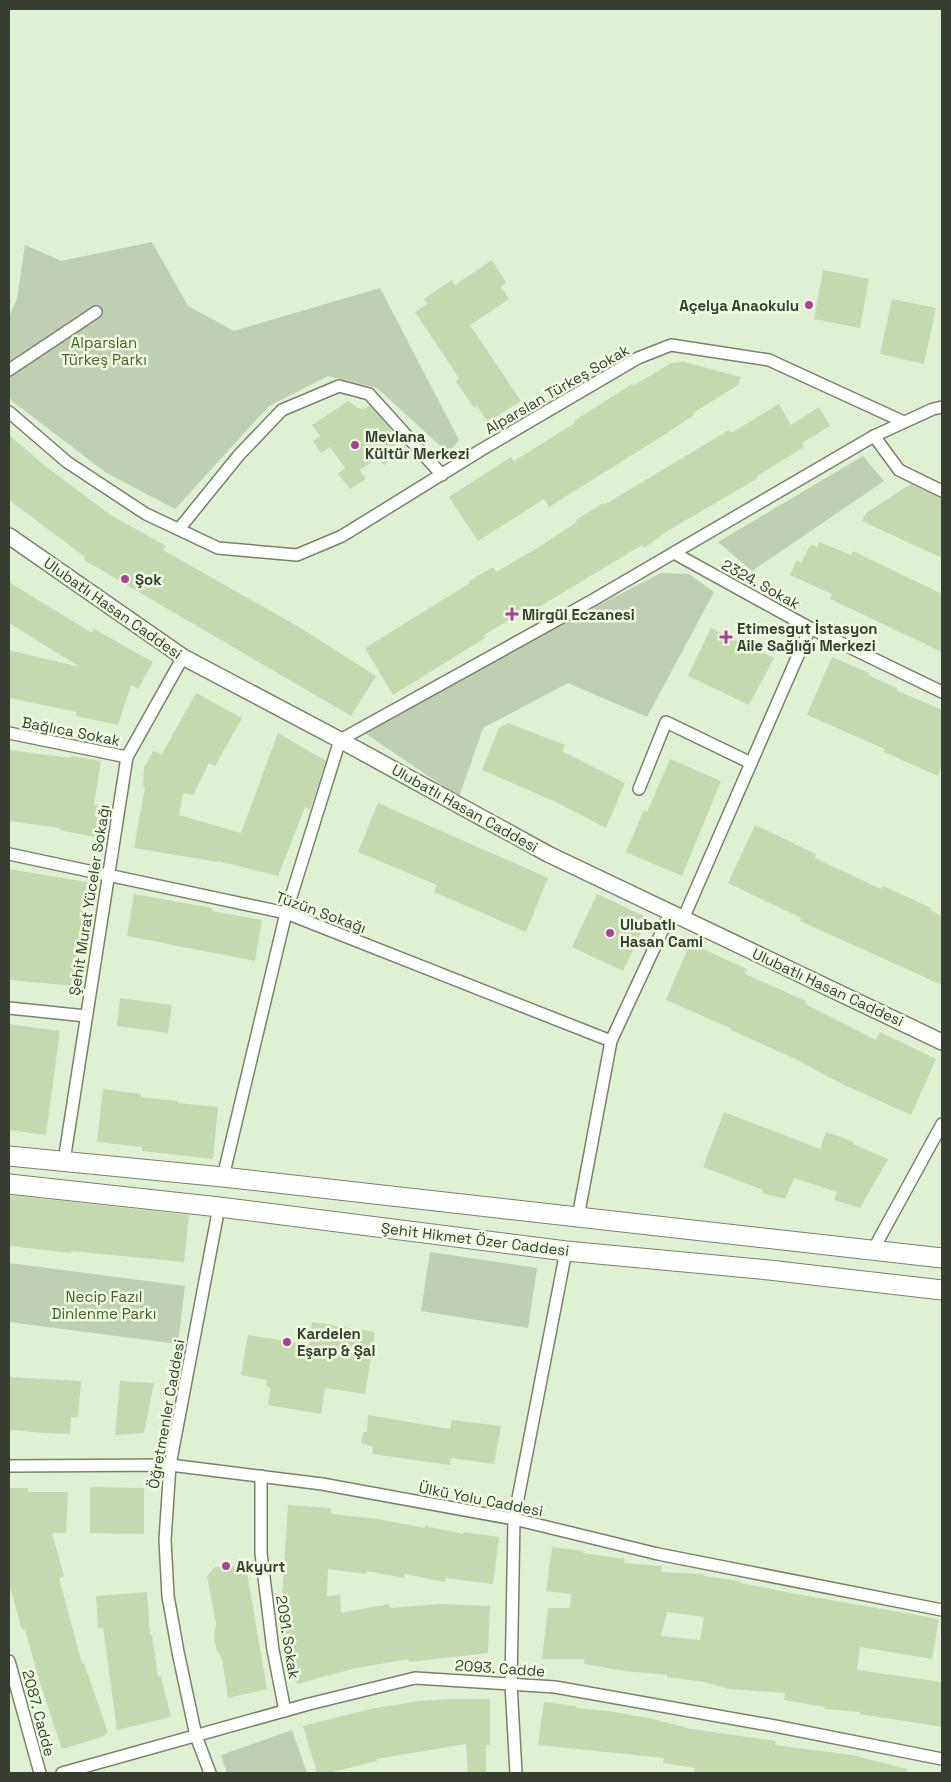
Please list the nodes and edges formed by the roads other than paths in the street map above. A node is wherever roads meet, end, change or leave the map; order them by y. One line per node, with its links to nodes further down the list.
1 (96, 312): 2 (street)
2 (9, 370)
3 (942, 407): 5 (street)
4 (9, 412): 9 (street, Alparslan Türkeş Sokak)
5 (904, 422): 6 (street); 7 (street, Alparslan Türkeş Sokak)
6 (874, 436): 8 (street); 11 (street)
7 (442, 474): 9 (street, Alparslan Türkeş Sokak); 9 (street)
8 (942, 490)
9 (179, 530)
10 (9, 536): 13 (street, Ulubatlı Hasan Caddesi)
11 (674, 553): 12 (street, 2324. Sokak); 16 (street)
12 (810, 628): 14 (street, 2324. Sokak); 18 (street)
13 (183, 657): 16 (street, Ulubatlı Hasan Caddesi); 17 (street, Şehit Murat Yüceler Sokağı)
14 (942, 692)
15 (9, 733): 17 (street, Bağlıca Sokak)
16 (340, 740): 22 (street); 23 (street, Ulubatlı Hasan Caddesi)
17 (127, 757): 21 (street, Şehit Murat Yüceler Sokağı)
18 (751, 763): 19 (street); 23 (street)
19 (639, 789)
20 (9, 854): 21 (street, Tüzün Sokağı)
21 (109, 874): 22 (street, Tüzün Sokağı); 25 (street, Şehit Murat Yüceler Sokağı)
22 (286, 913): 26 (street, Tüzün Sokağı); 31 (street)
23 (677, 915): 26 (street); 27 (street, Ulubatlı Hasan Caddesi)
24 (9, 1008): 25 (street)
25 (86, 1016): 30 (street, Şehit Murat Yüceler Sokağı)
26 (611, 1041): 34 (street)
27 (942, 1042)
28 (942, 1124): 35 (street)
29 (9, 1156): 30 (main road)
30 (64, 1161): 31 (main road)
31 (223, 1177): 33 (main road); 34 (main road)
32 (9, 1184): 33 (main road, Şehit Hikmet Özer Caddesi)
33 (219, 1207): 36 (main road, Şehit Hikmet Özer Caddesi); 39 (street, Öğretmenler Caddesi)
34 (578, 1217): 35 (main road)
35 (873, 1250): 37 (main road)
36 (566, 1251): 38 (main road, Şehit Hikmet Özer Caddesi); 42 (street)
37 (942, 1258)
38 (942, 1290)
39 (170, 1465): 40 (street, Ülkü Yolu Caddesi); 41 (street, Ülkü Yolu Caddesi); 47 (street, Öğretmenler Caddesi)
40 (9, 1466)
41 (261, 1476): 42 (street, Ülkü Yolu Caddesi); 46 (street, 2091. Sokak)
42 (514, 1520): 43 (street, Ülkü Yolu Caddesi); 45 (street)
43 (942, 1610)
44 (9, 1661): 49 (street, 2087. Cadde)
45 (511, 1684): 46 (street, 2093. Cadde); 48 (street, 2093. Cadde); 52 (street)
46 (285, 1711): 47 (street, 2093. Cadde)
47 (196, 1736): 50 (street, 2093. Cadde); 51 (street, Öğretmenler Caddesi)
48 (942, 1759)
49 (40, 1773)
50 (62, 1773)
51 (210, 1773)
52 (516, 1773)

